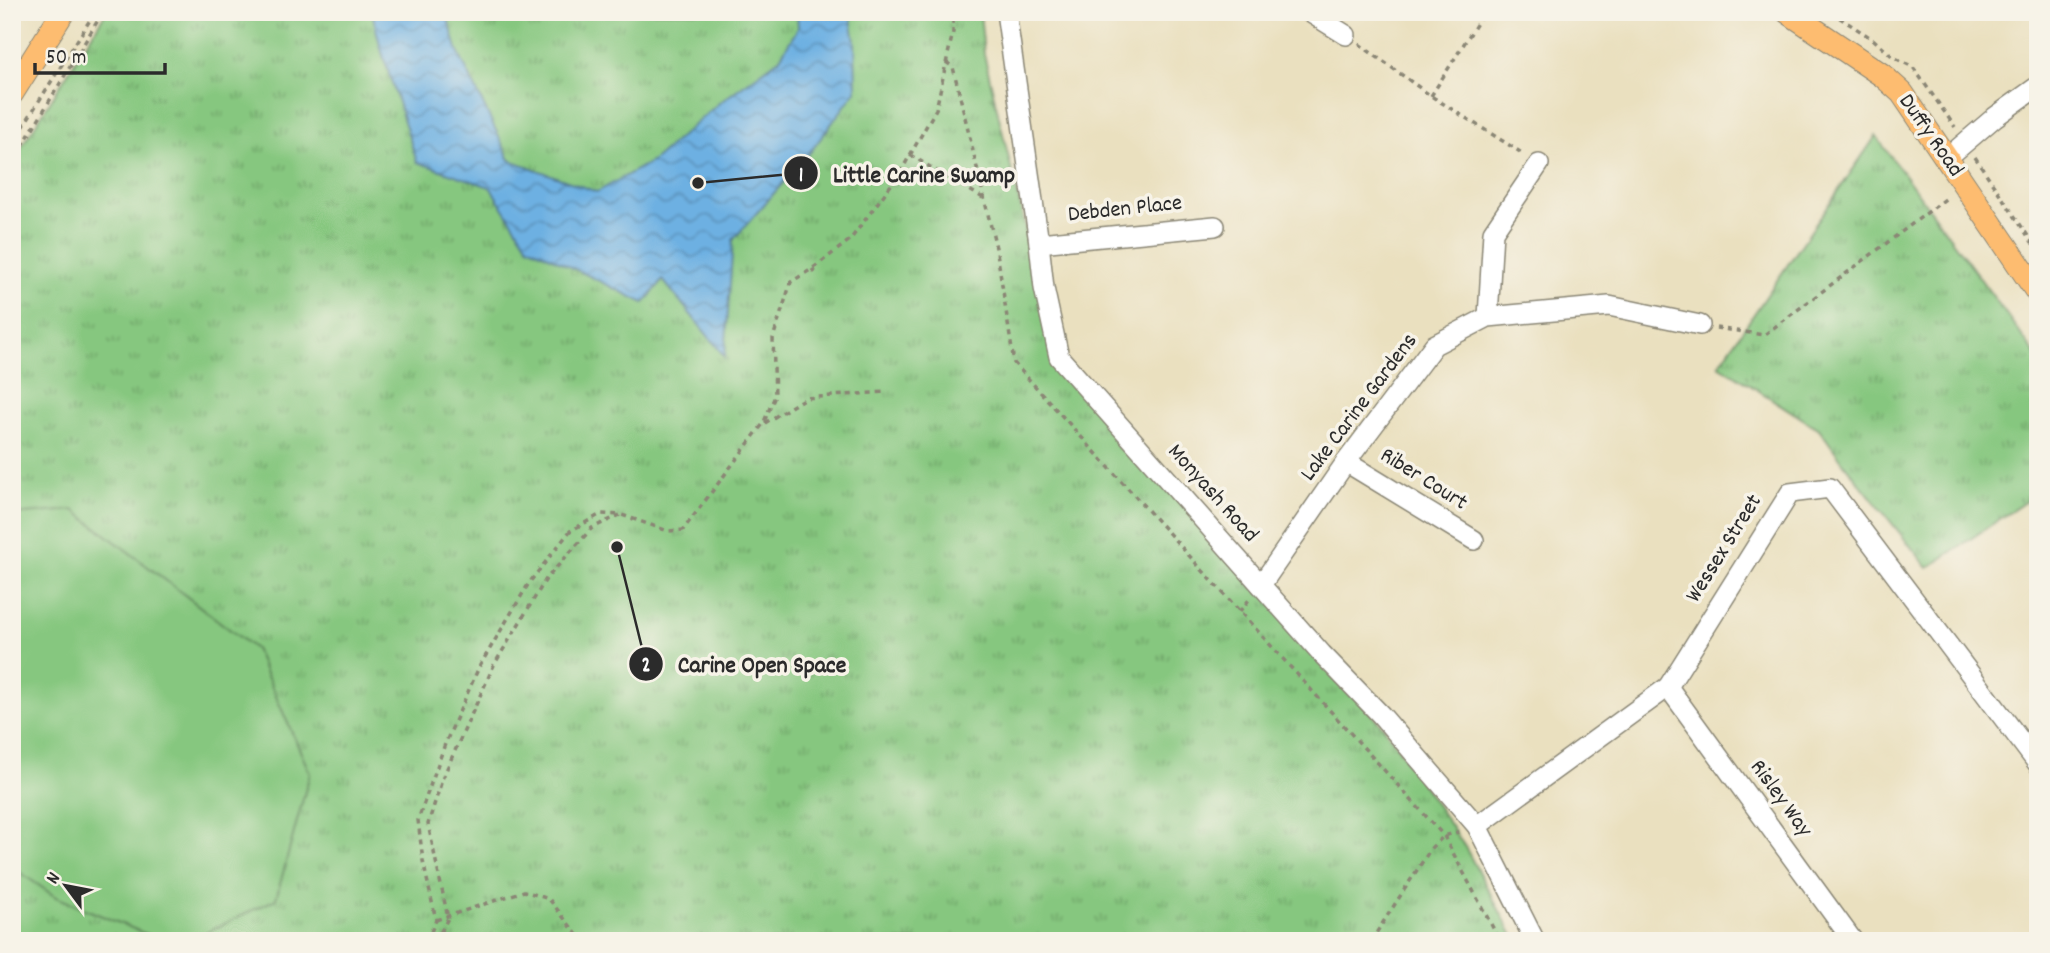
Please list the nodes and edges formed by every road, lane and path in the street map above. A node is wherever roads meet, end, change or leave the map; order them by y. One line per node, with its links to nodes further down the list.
1 (63, 12): 11 (main road)
2 (95, 12): 13 (path)
3 (103, 12): 16 (path)
4 (953, 12): 14 (path)
5 (1006, 12): 21 (street, Monyash Road)
6 (1309, 12): 9 (street)
7 (1484, 12): 12 (path)
8 (1788, 12): 15 (main road, Duffy Road)
9 (1346, 35): 12 (path)
10 (2038, 86): 15 (street)
11 (12, 93)
12 (1431, 96): 17 (path)
13 (12, 144)
14 (910, 155): 19 (path); 22 (path)
15 (1947, 158): 24 (main road, Duffy Road)
16 (12, 163)
17 (1539, 164): 25 (street)
18 (1948, 197): 26 (path)
19 (983, 198)
20 (1214, 226): 21 (street, Debden Place)
21 (1039, 243): 32 (street, Monyash Road)
22 (812, 269): 23 (path); 28 (path)
23 (817, 275)
24 (2038, 293)
25 (1488, 317): 26 (street, Lake Carine Gardens); 29 (street, Lake Carine Gardens)
26 (1700, 325)
27 (885, 392): 28 (path)
28 (763, 424): 30 (path)
29 (1346, 462): 31 (street, Riber Court); 32 (street, Lake Carine Gardens)
30 (622, 514): 36 (path); 37 (path)
31 (1474, 540)
32 (1261, 585): 35 (street, Monyash Road)
33 (1668, 687): 34 (street, Wessex Street); 35 (street, Wessex Street); 43 (street, Risley Way)
34 (2038, 764)
35 (1477, 826): 41 (path); 42 (street, Monyash Road)
36 (448, 918): 37 (path); 39 (path); 40 (path)
37 (436, 920): 38 (path)
38 (428, 941)
39 (436, 941)
40 (582, 941)
41 (1371, 941)
42 (1535, 941)
43 (1853, 941)

